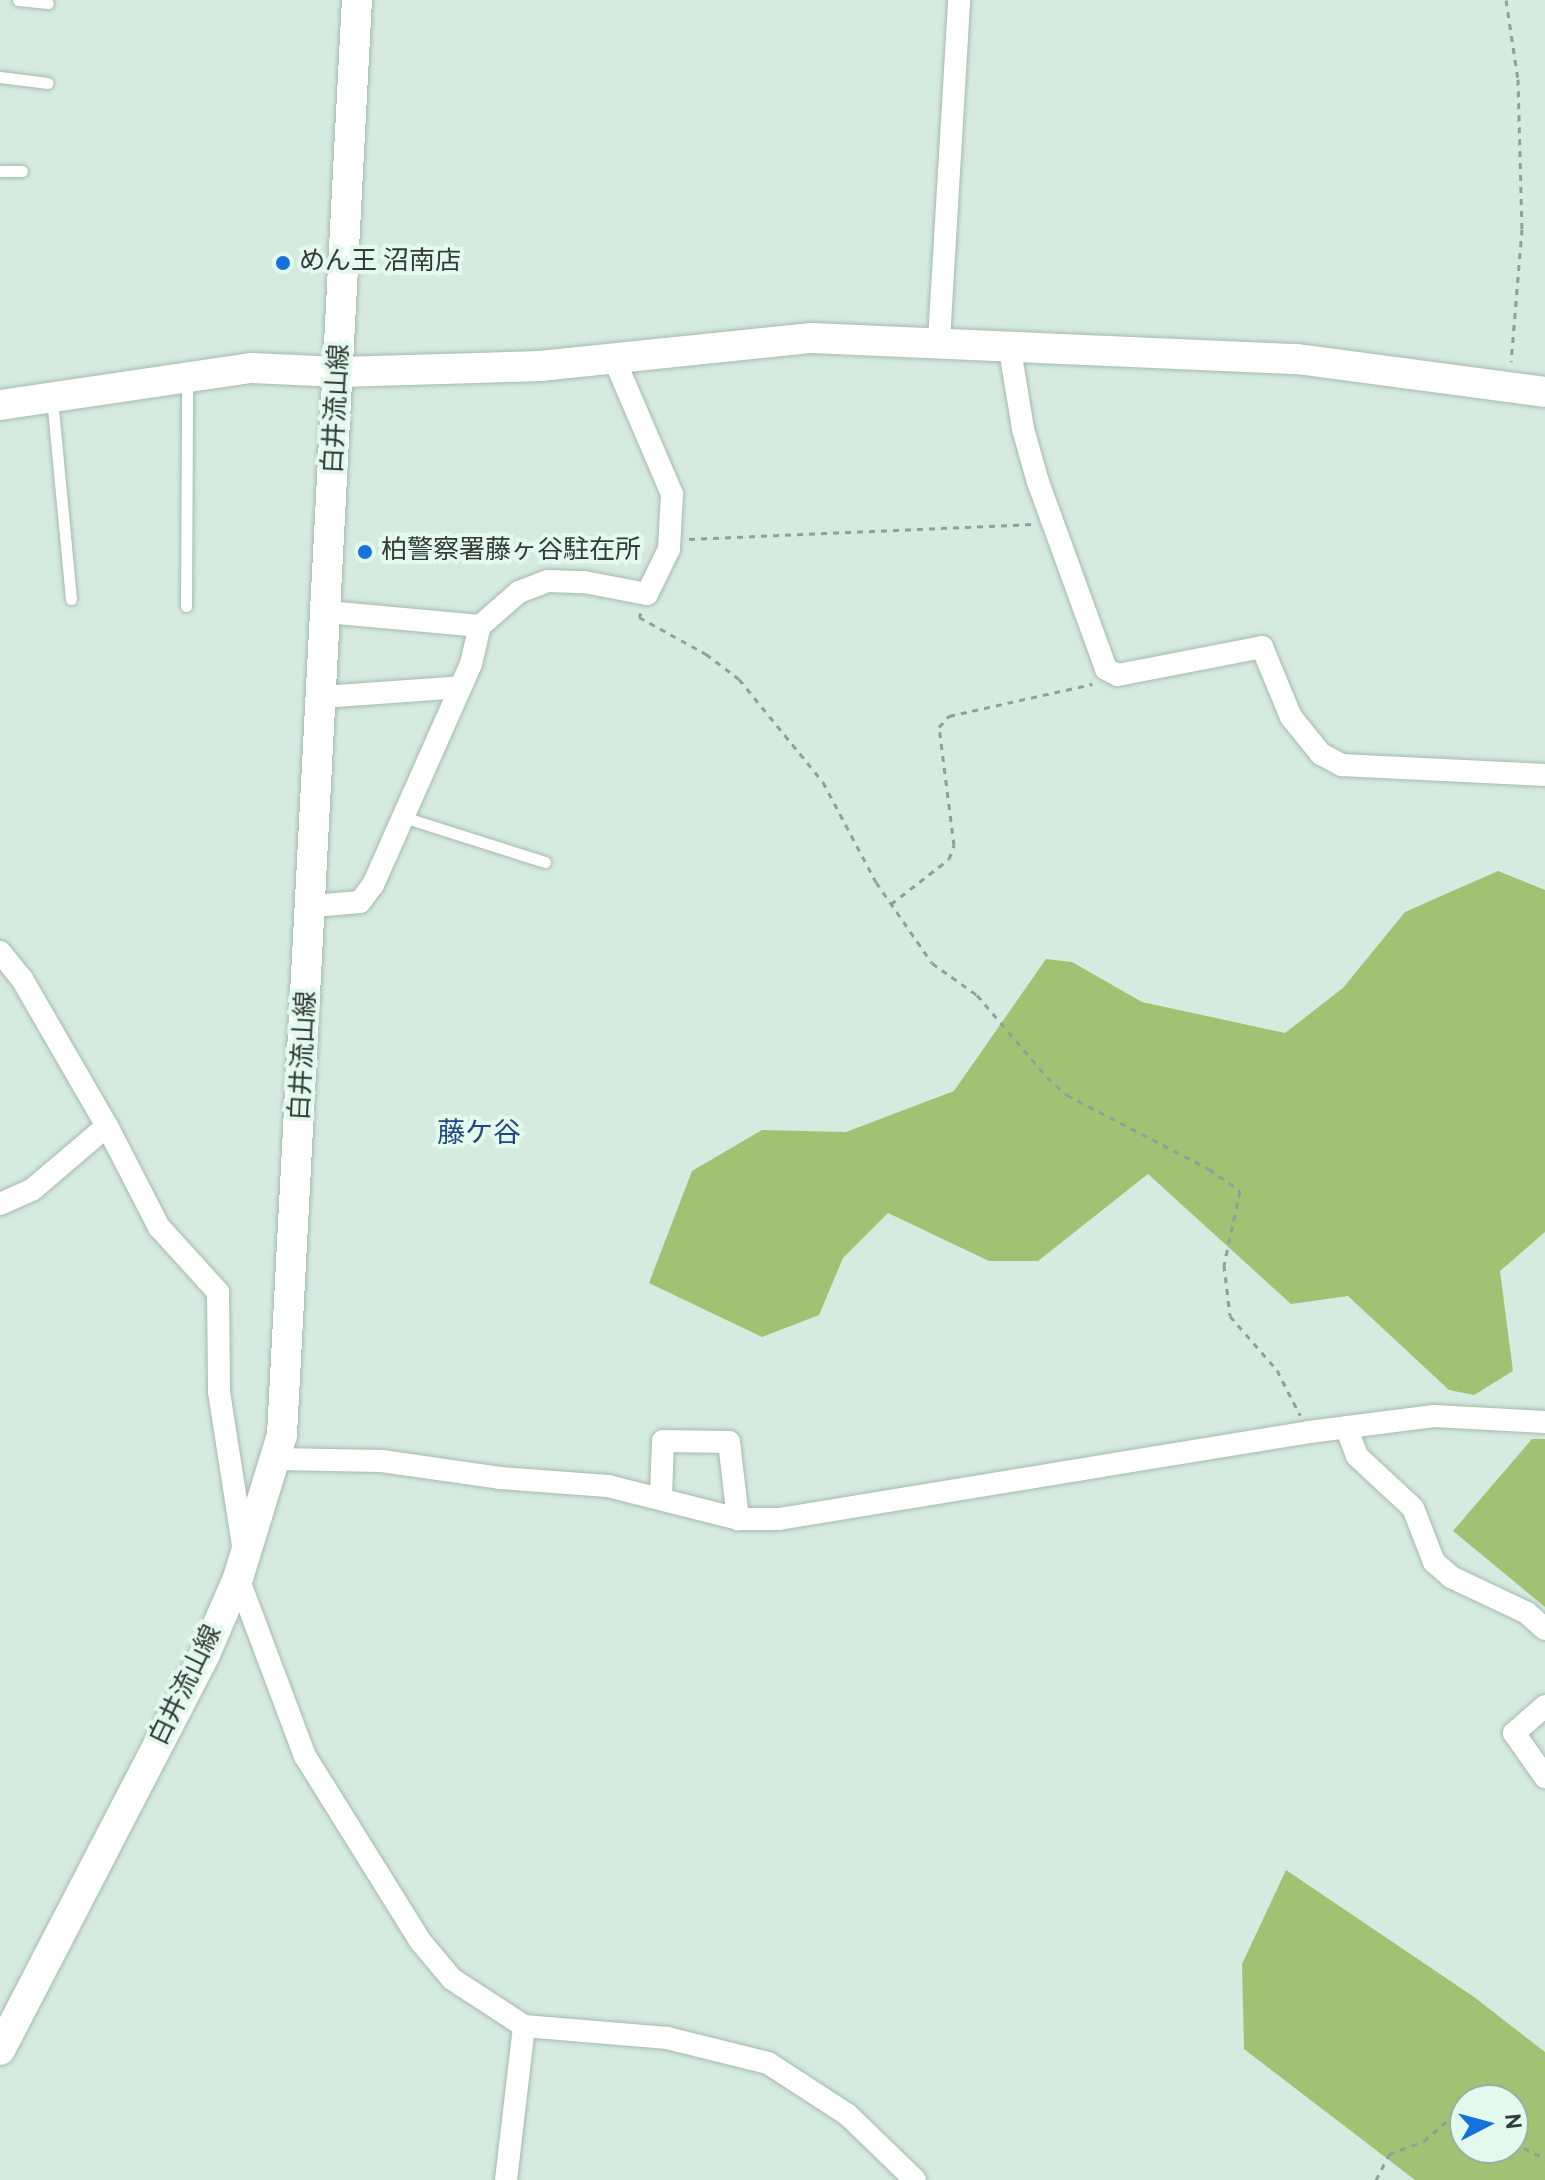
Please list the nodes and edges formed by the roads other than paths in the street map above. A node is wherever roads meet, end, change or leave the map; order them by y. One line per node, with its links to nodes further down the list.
1 (18, 0): 4 (lane)
2 (357, 0): 12 (main road, 白井流山線)
3 (959, 0): 9 (street)
4 (48, 3)
5 (0, 77): 6 (lane)
6 (48, 83)
7 (0, 171): 8 (lane)
8 (22, 171)
9 (939, 340): 10 (main road); 11 (main road)
10 (1009, 344): 14 (main road); 23 (street)
11 (614, 359): 12 (main road); 20 (street)
12 (340, 372): 13 (main road); 19 (main road, 白井流山線)
13 (187, 376): 15 (main road); 18 (lane)
14 (1545, 392)
15 (52, 397): 16 (main road); 17 (lane)
16 (0, 405)
17 (71, 599)
18 (186, 606)
19 (327, 612): 20 (street); 22 (main road, 白井流山線)
20 (480, 626): 21 (street)
21 (461, 687): 22 (street); 24 (street)
22 (323, 697): 26 (main road, 白井流山線)
23 (1545, 775)
24 (403, 817): 25 (lane); 26 (street)
25 (545, 862)
26 (313, 906): 32 (main road, 白井流山線)
27 (0, 952): 28 (street)
28 (107, 1126): 29 (street); 35 (street)
29 (0, 1204)
30 (1545, 1422): 31 (street)
31 (1346, 1427): 34 (street); 36 (street)
32 (277, 1459): 33 (street); 35 (main road, 白井流山線)
33 (661, 1497): 34 (street); 34 (street)
34 (738, 1519)
35 (241, 1567): 39 (street); 40 (main road, 白井流山線)
36 (1545, 1629)
37 (1545, 1706): 38 (street)
38 (1545, 1777)
39 (524, 2026): 41 (street); 42 (street)
40 (0, 2050)
41 (506, 2180)
42 (915, 2180)

